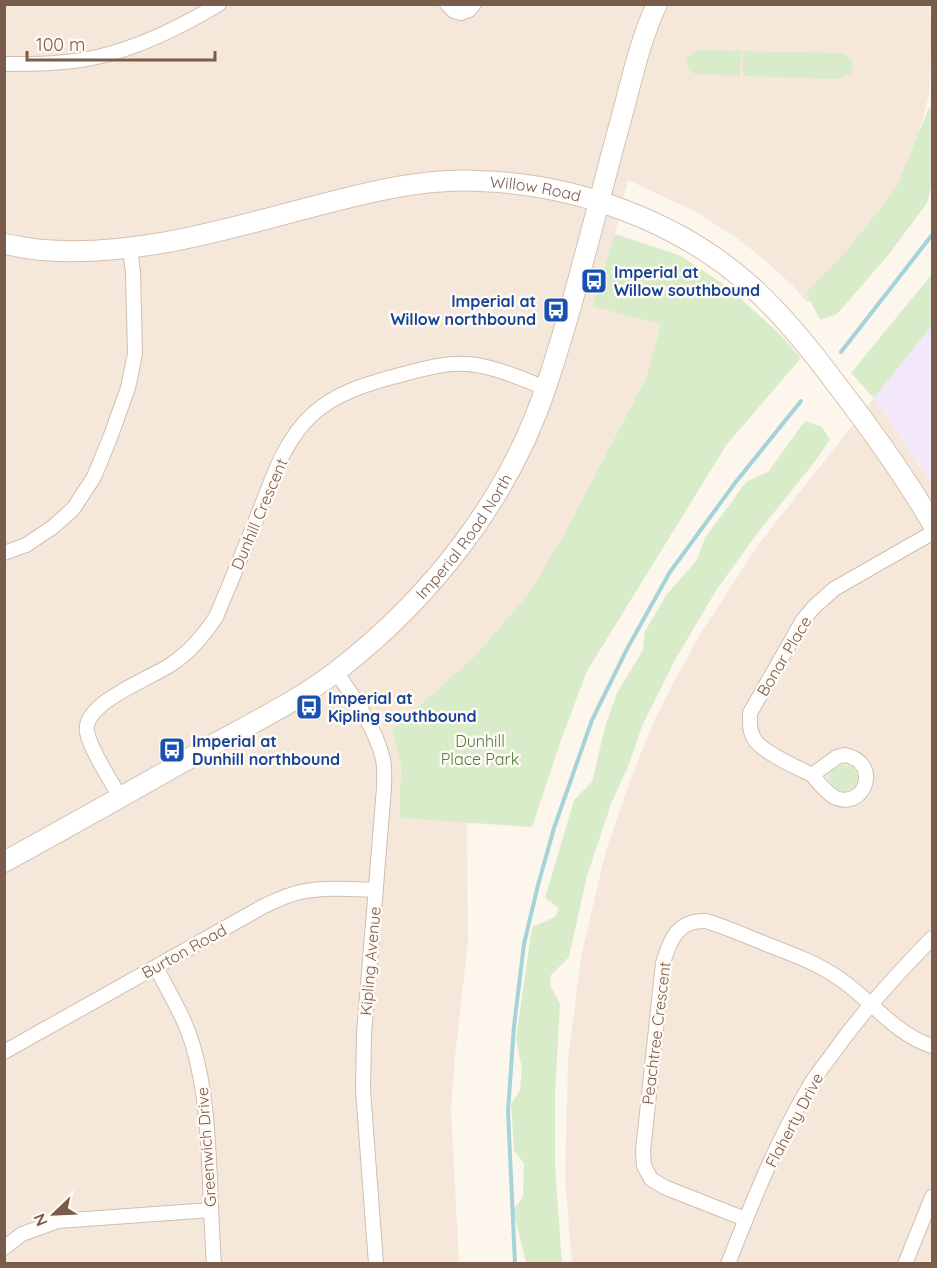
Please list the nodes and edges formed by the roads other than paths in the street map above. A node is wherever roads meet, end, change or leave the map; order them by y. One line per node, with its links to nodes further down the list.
1 (219, 4): 5 (street)
2 (447, 4): 3 (street)
3 (474, 4)
4 (657, 4): 6 (street, Imperial Road North)
5 (4, 64)
6 (598, 202): 8 (street, Willow Road); 9 (street, Imperial Road North); 10 (street, Willow Road)
7 (4, 244): 8 (street, Willow Road)
8 (130, 248): 12 (street)
9 (546, 388): 13 (street, Imperial Road North); 15 (street, Dunhill Crescent)
10 (933, 523)
11 (933, 533): 14 (street, Bonar Place)
12 (4, 553)
13 (336, 672): 15 (street, Imperial Road North); 17 (street, Kipling Avenue)
14 (812, 776)
15 (120, 797): 16 (street, Imperial Road North)
16 (4, 862)
17 (376, 890): 19 (street, Burton Road); 28 (street, Kipling Avenue)
18 (933, 939): 20 (street, Flaherty Drive)
19 (156, 967): 22 (street, Burton Road); 24 (street, Greenwich Drive)
20 (871, 1004): 21 (street, Peachtree Crescent); 25 (street, Flaherty Drive); 25 (street, Peachtree Crescent)
21 (933, 1046)
22 (4, 1053)
23 (933, 1197): 30 (street)
24 (211, 1210): 26 (street); 27 (street, Greenwich Drive)
25 (745, 1219): 29 (street, Flaherty Drive)
26 (4, 1248)
27 (214, 1263)
28 (375, 1263)
29 (728, 1263)
30 (905, 1263)

